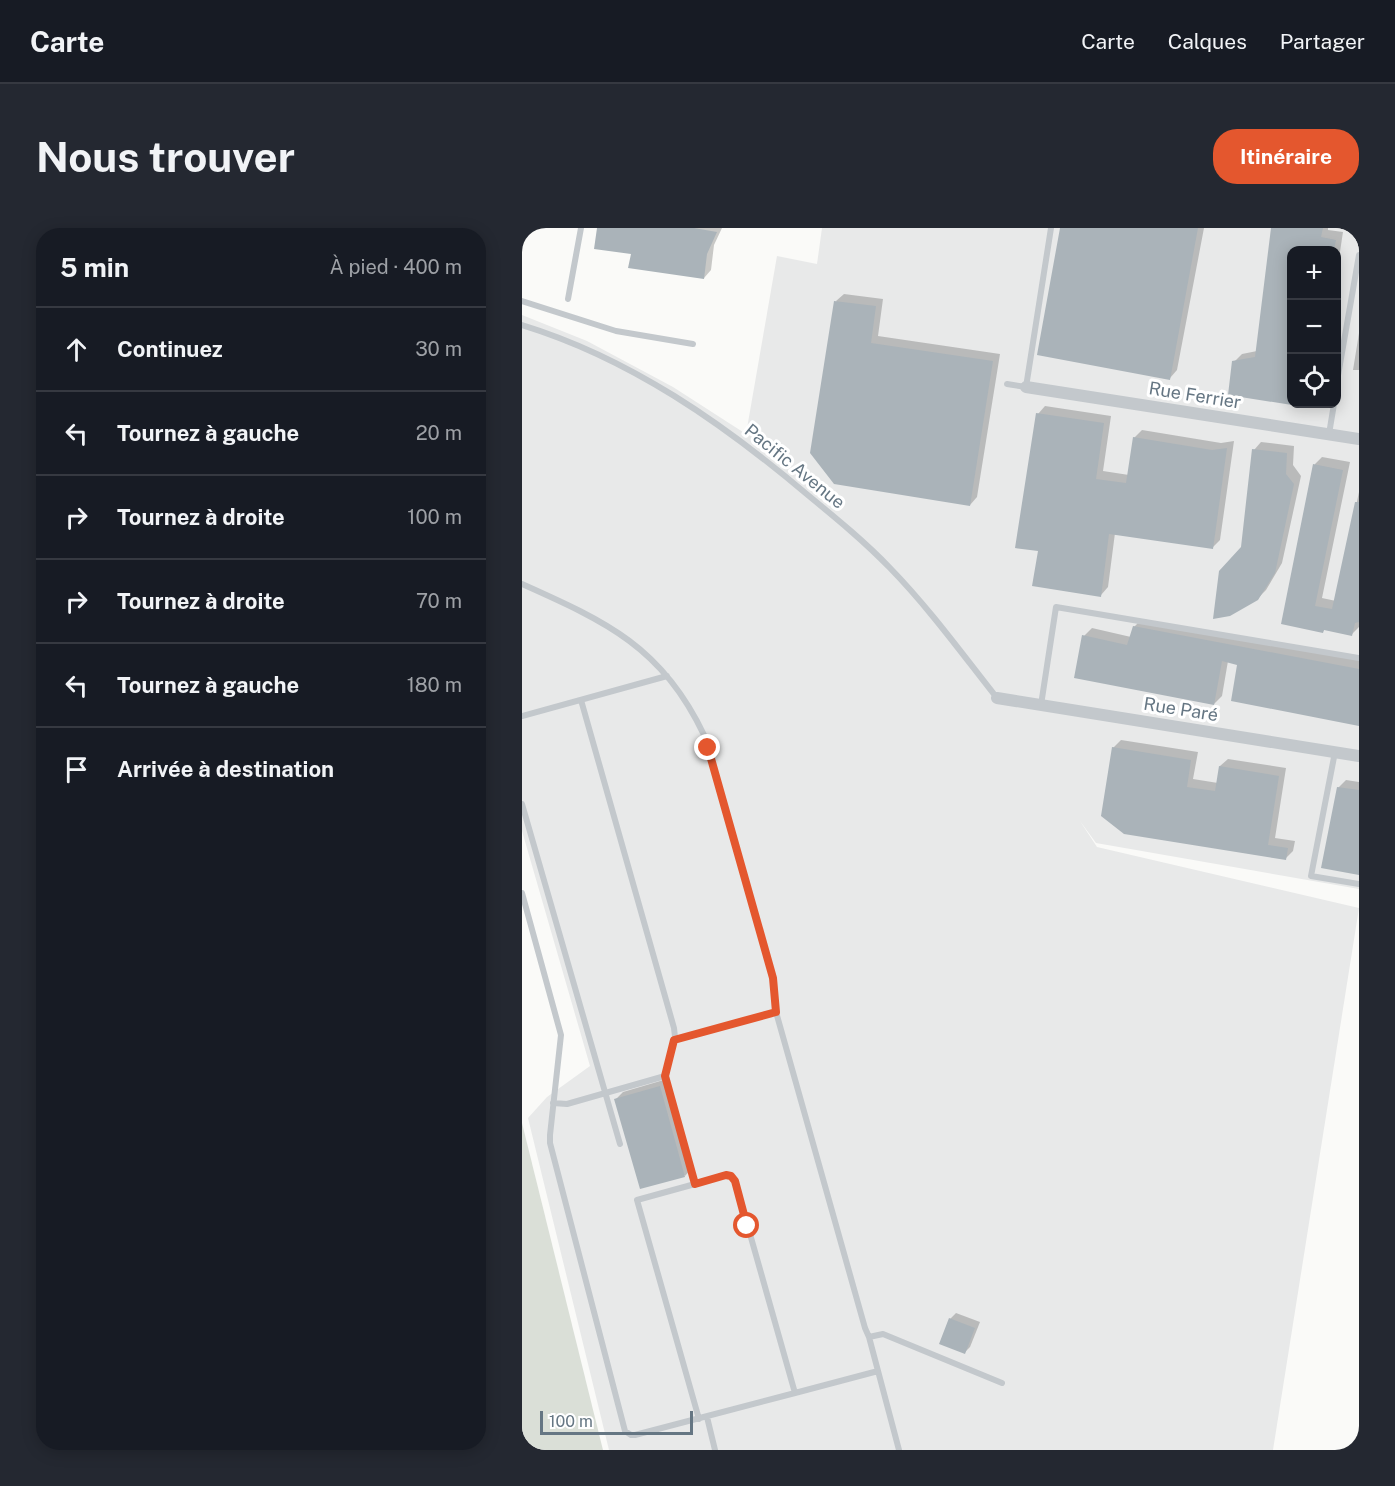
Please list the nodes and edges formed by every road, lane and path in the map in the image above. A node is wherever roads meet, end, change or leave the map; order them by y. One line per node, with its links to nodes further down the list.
1 (580, 228): 4 (lane)
2 (1051, 228): 10 (lane)
3 (1359, 255): 8 (lane)
4 (568, 299)
5 (522, 301): 7 (lane)
6 (522, 325): 17 (lane, Pacific Avenue)
7 (693, 344)
8 (1341, 358)
9 (1007, 384): 10 (lane)
10 (1026, 387): 12 (street, Rue Ferrier)
11 (1333, 408): 12 (lane)
12 (1329, 434): 13 (street, Rue Ferrier)
13 (1359, 439)
14 (522, 584): 16 (lane)
15 (1359, 658): 19 (lane)
16 (667, 676): 18 (lane); 26 (lane)
17 (997, 698): 19 (street, Rue Paré)
18 (581, 700): 20 (lane); 27 (lane)
19 (1041, 705): 21 (street, Rue Paré)
20 (522, 716)
21 (1335, 752): 22 (street, Rue Paré); 24 (lane)
22 (1359, 756)
23 (522, 804): 29 (lane)
24 (1359, 884)
25 (522, 893): 30 (lane)
26 (776, 1012): 27 (lane); 33 (lane)
27 (674, 1040): 28 (lane)
28 (665, 1076): 29 (lane); 32 (lane)
29 (606, 1092): 30 (lane); 31 (lane)
30 (553, 1103): 37 (lane)
31 (620, 1144)
32 (695, 1184): 36 (lane); 37 (lane)
33 (869, 1337): 34 (lane); 35 (lane)
34 (878, 1371): 36 (lane); 39 (lane)
35 (1002, 1383)
36 (795, 1393): 37 (lane)
37 (703, 1418): 38 (lane)
38 (715, 1450)
39 (899, 1450)

